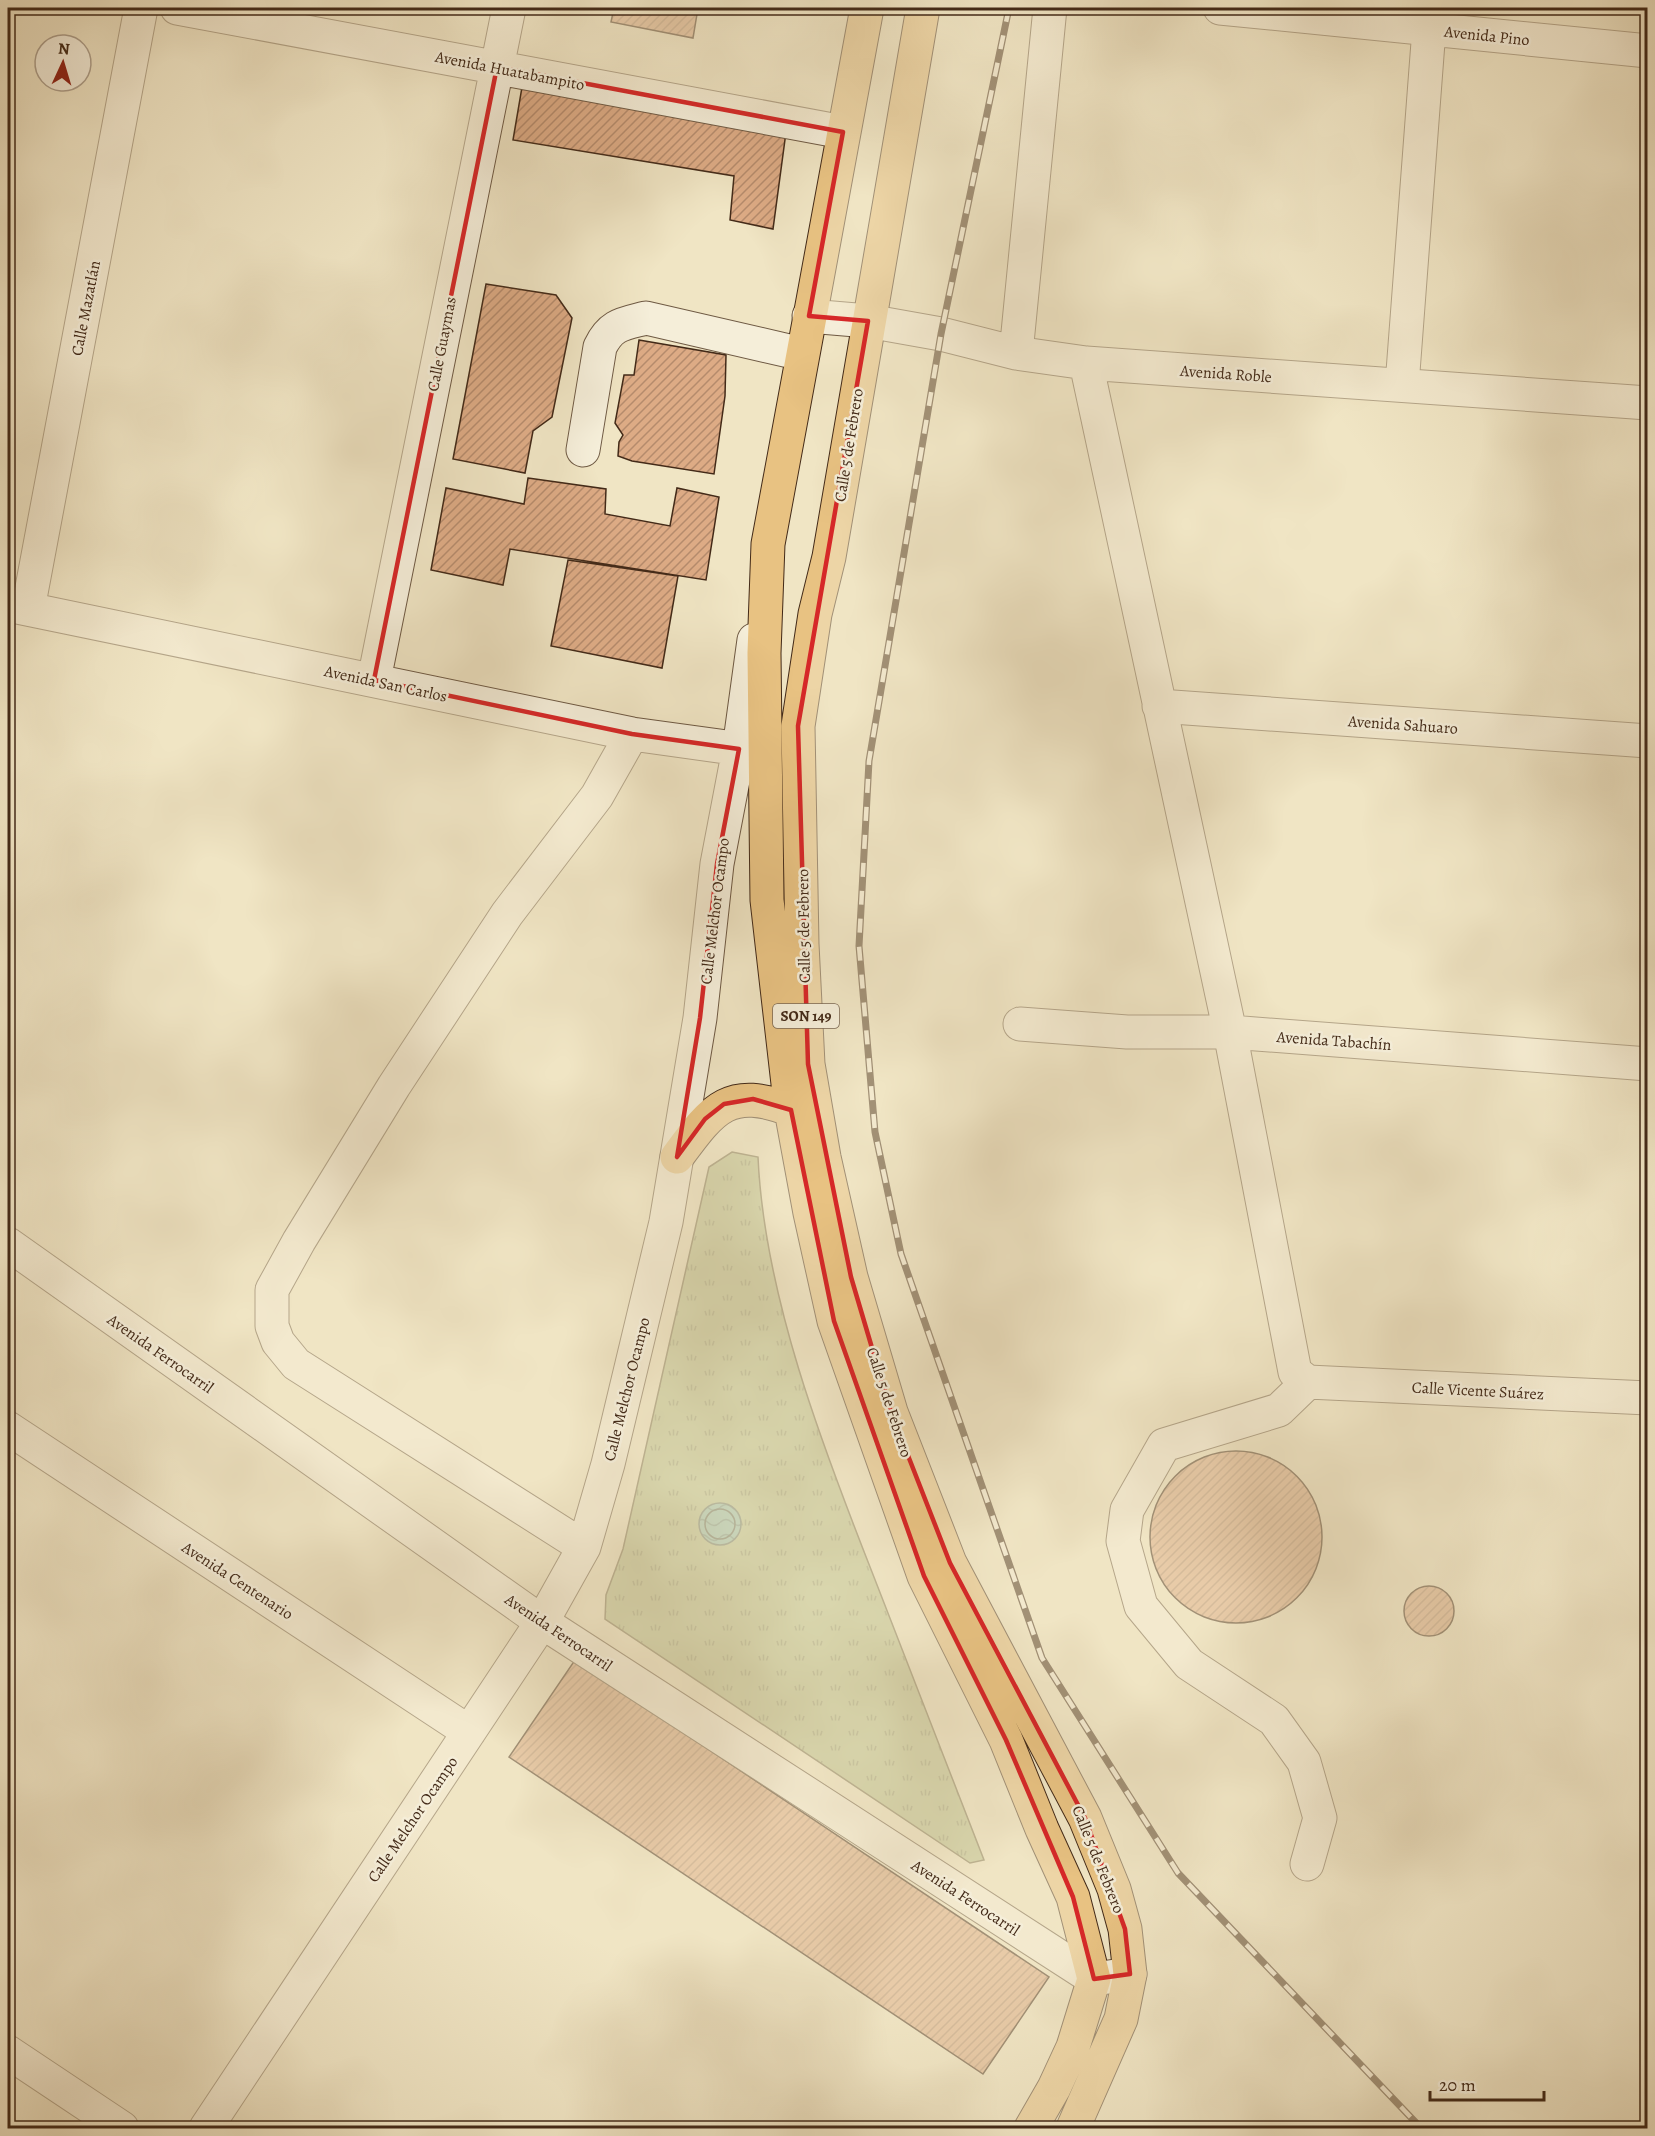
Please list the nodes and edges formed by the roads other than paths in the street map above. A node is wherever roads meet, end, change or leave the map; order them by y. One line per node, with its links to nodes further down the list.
1 (141, 8): 20 (street, Calle Mazatlán)
2 (177, 8): 10 (street, Avenida Huatabampito)
3 (509, 8): 10 (street, Calle Guaymas)
4 (867, 8): 11 (main road, Calle 5 de Febrero / SON 149)
5 (923, 8): 13 (main road, Calle 5 de Febrero / SON 149)
6 (1050, 8): 14 (street)
7 (1220, 8): 8 (street, Avenida Pino)
8 (1429, 29): 9 (street, Avenida Pino); 17 (street)
9 (1647, 51)
10 (497, 67): 11 (street, Avenida Huatabampito); 21 (street, Calle Guaymas)
11 (843, 132): 12 (main road, Calle 5 de Febrero / SON 149)
12 (809, 316): 13 (street, Avenida Roble); 15 (main road, Calle 5 de Febrero / SON 149)
13 (868, 321): 14 (street, Avenida Roble); 39 (main road, Calle 5 de Febrero / SON 149)
14 (1016, 353): 16 (street, Avenida Roble)
15 (802, 354): 19 (street); 25 (main road, Calle 5 de Febrero / SON 149)
16 (1086, 363): 17 (street, Avenida Roble); 22 (street)
17 (1402, 385): 18 (street, Avenida Roble)
18 (1647, 403)
19 (583, 450)
20 (18, 607): 21 (street, Avenida San Carlos)
21 (374, 680): 23 (street, Avenida San Carlos)
22 (1159, 706): 24 (street, Avenida Sahuaro); 27 (street)
23 (632, 734): 25 (street, Avenida San Carlos); 35 (street)
24 (1647, 741)
25 (753, 751): 29 (main road, Calle 5 de Febrero / SON 149); 30 (street, Calle Melchor Ocampo)
26 (1020, 1024): 27 (street, Avenida Tabachín)
27 (1230, 1032): 28 (street, Avenida Tabachín); 32 (street)
28 (1647, 1064)
29 (790, 1110): 30 (main road); 40 (main road, Calle 5 de Febrero / SON 149)
30 (677, 1157): 35 (street, Calle Melchor Ocampo)
31 (8, 1245): 36 (street, Avenida Ferrocarril)
32 (1308, 1382): 33 (street, Calle Vicente Suárez); 38 (street)
33 (1647, 1398)
34 (8, 1428): 37 (street, Avenida Centenario)
35 (584, 1547): 36 (street, Calle Melchor Ocampo)
36 (542, 1622): 37 (street, Calle Melchor Ocampo); 40 (street, Avenida Ferrocarril)
37 (469, 1732): 43 (street, Calle Melchor Ocampo)
38 (1307, 1864)
39 (1130, 1974): 40 (street); 45 (main road, Calle 5 de Febrero)
40 (1094, 1979): 44 (main road)
41 (8, 2052): 42 (street)
42 (122, 2128)
43 (206, 2128)
44 (1031, 2128)
45 (1073, 2128)

